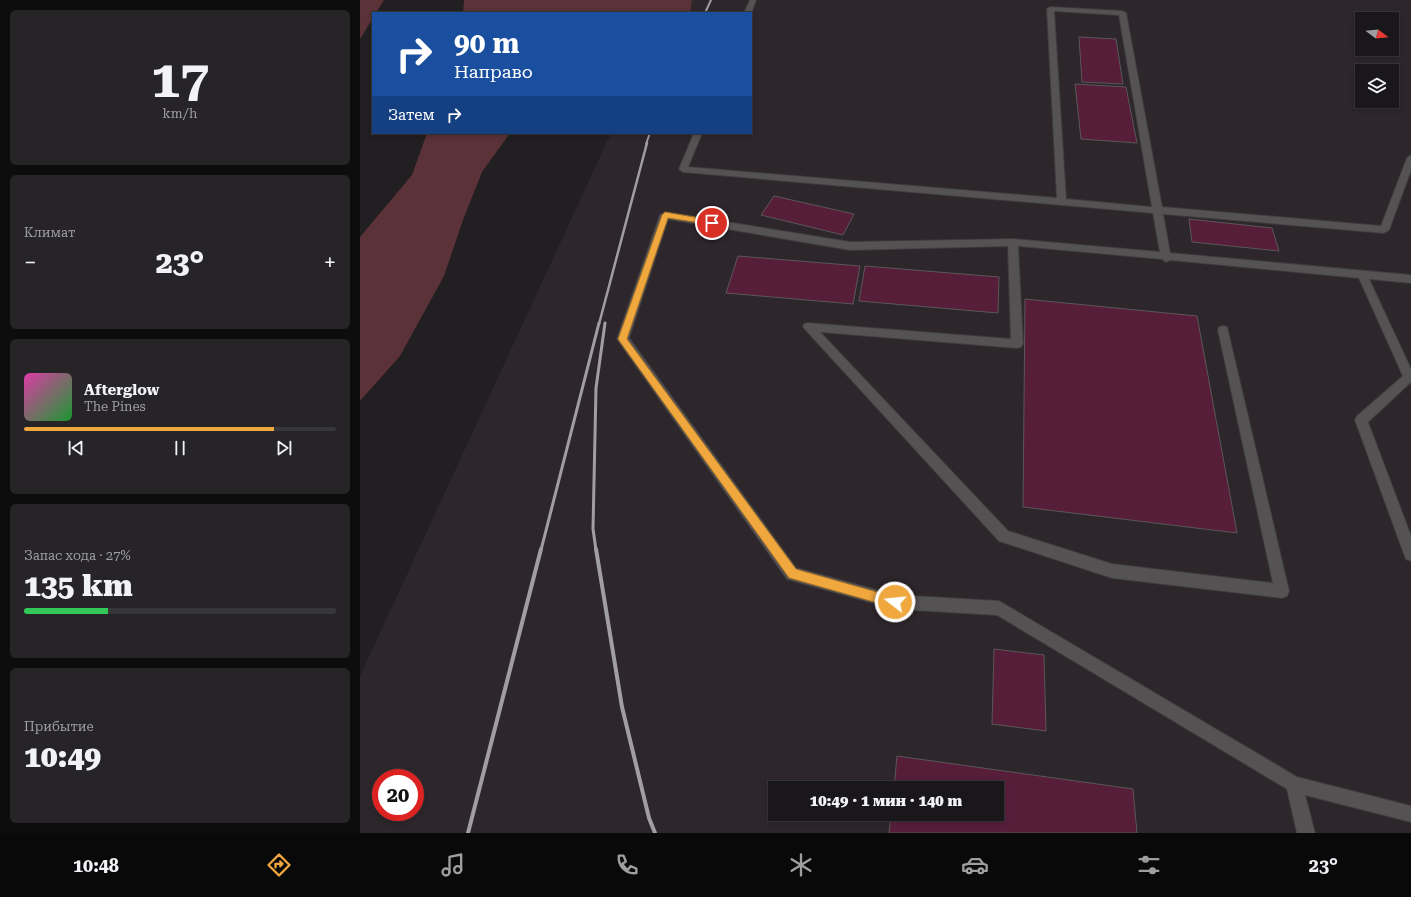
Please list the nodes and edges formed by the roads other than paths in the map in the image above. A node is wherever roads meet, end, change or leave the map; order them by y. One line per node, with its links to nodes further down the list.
1 (753, 0): 2 (lane)
2 (748, 12)
3 (698, 134): 5 (lane)
4 (1411, 158): 6 (lane)
5 (1062, 202): 6 (lane); 6 (lane)
6 (1158, 210): 8 (lane)
7 (1013, 242): 8 (lane); 11 (lane); 13 (lane)
8 (1166, 258): 9 (lane)
9 (1362, 274): 10 (lane); 12 (lane)
10 (1411, 278)
11 (1223, 330)
12 (1411, 554)
13 (1294, 784): 14 (lane); 15 (lane)
14 (1411, 814)
15 (1306, 833)

